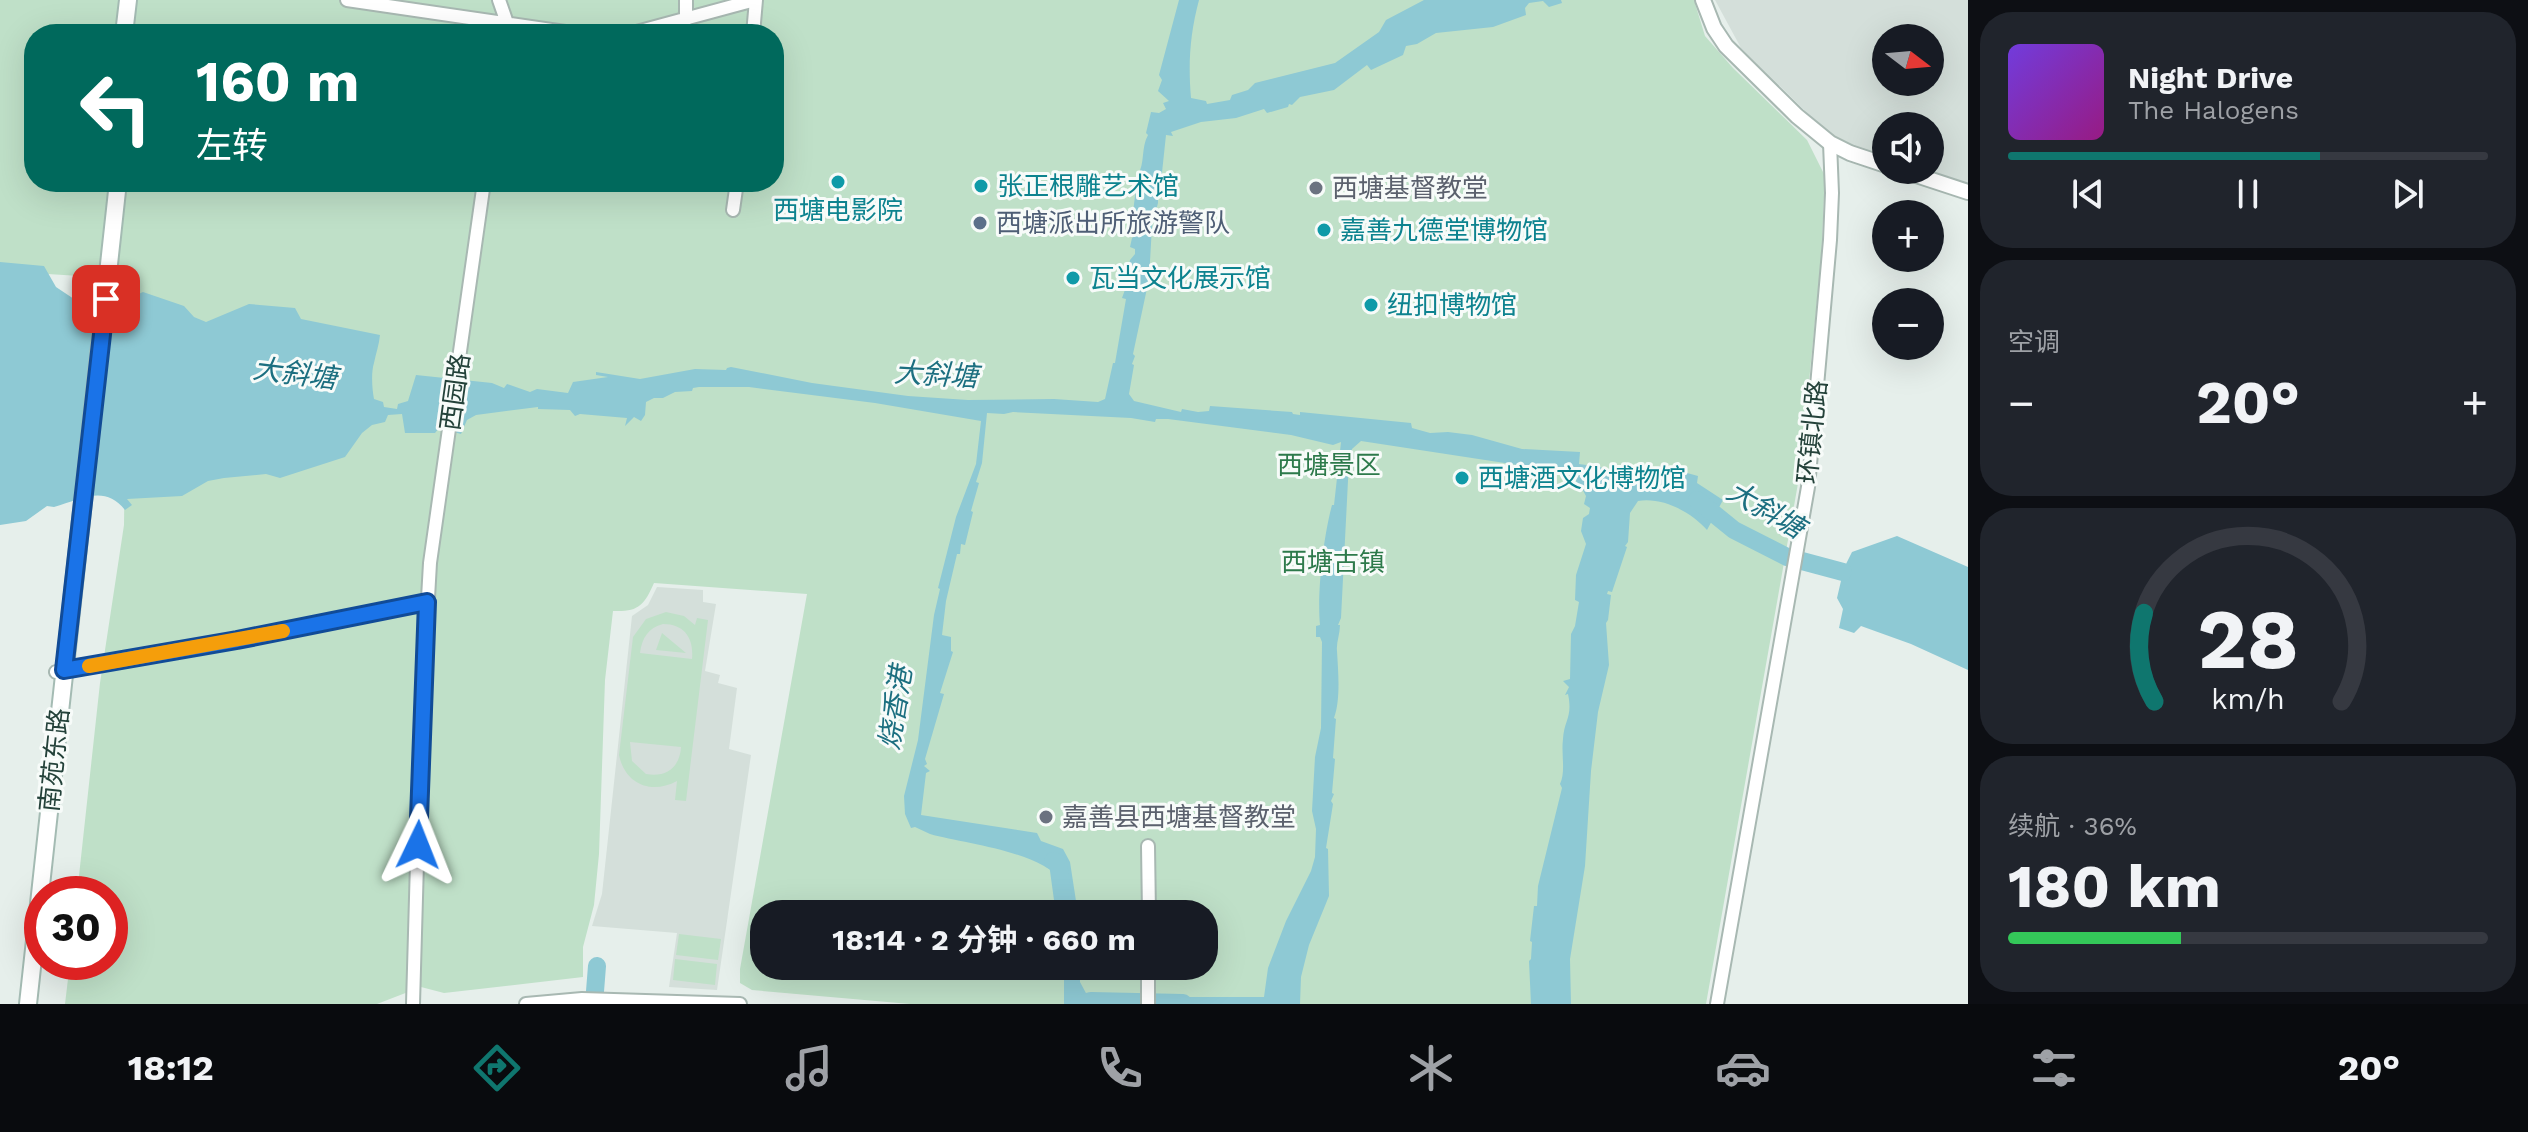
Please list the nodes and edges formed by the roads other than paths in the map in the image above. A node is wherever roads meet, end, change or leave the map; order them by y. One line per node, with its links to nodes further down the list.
1 (128, 0): 9 (main road)
2 (138, 0): 10 (main road)
3 (347, 0): 11 (street)
4 (499, 0): 12 (street)
5 (686, 0): 8 (street)
6 (755, 0): 8 (street); 14 (street)
7 (1703, 0): 15 (street)
8 (686, 20): 13 (street)
9 (125, 24)
10 (136, 24)
11 (479, 24)
12 (505, 24)
13 (670, 24)
14 (754, 24)
15 (1830, 143): 16 (street); 37 (street, 环镇北路)
16 (1872, 160)
17 (1944, 184): 22 (street)
18 (108, 192): 23 (main road, 南苑东路)
19 (115, 192): 23 (main road, 南苑东路)
20 (483, 192): 25 (street, 西园路)
21 (736, 192): 24 (street)
22 (1968, 192)
23 (110, 205): 26 (main road, 南苑东路)
24 (733, 210)
25 (427, 602): 26 (street); 32 (street, 西园路)
26 (60, 671): 30 (main road, 南苑东路); 31 (main road, 南苑东路)
27 (1148, 846): 28 (street)
28 (1149, 900)
29 (1149, 980): 36 (street)
30 (20, 1004)
31 (28, 1004)
32 (413, 1004)
33 (526, 1004): 34 (street)
34 (729, 1004): 35 (street)
35 (740, 1004)
36 (1148, 1004)
37 (1717, 1004)

